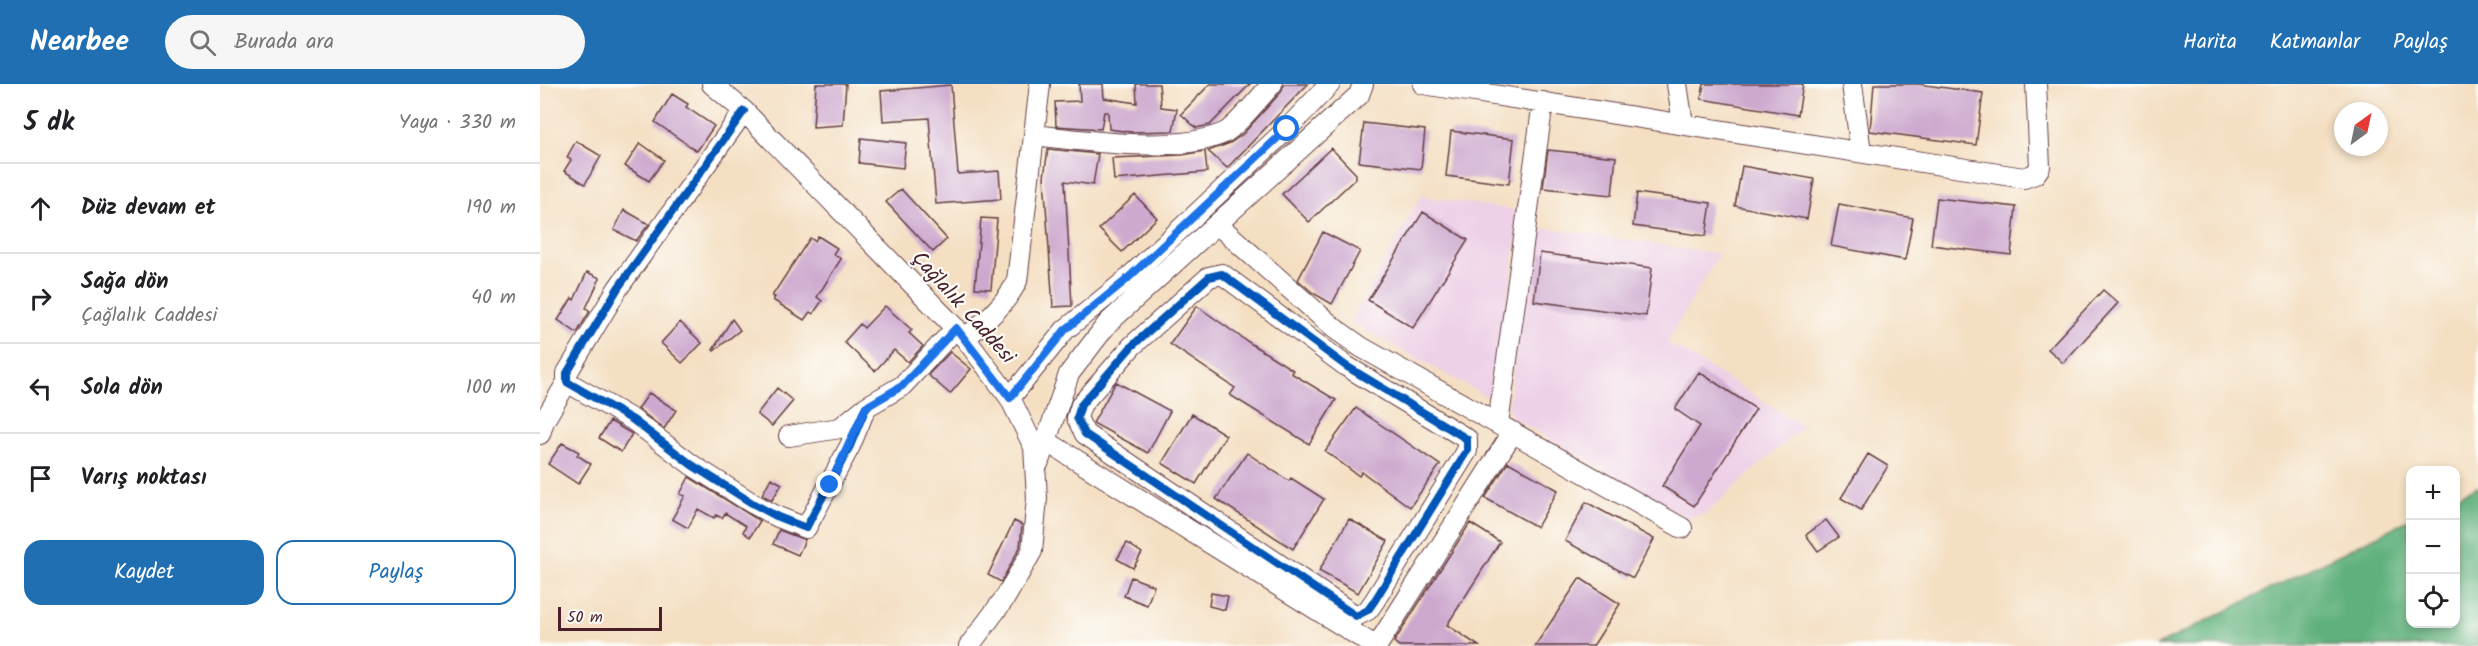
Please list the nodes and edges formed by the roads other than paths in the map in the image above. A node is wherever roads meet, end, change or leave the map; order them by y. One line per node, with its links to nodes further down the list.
1 (712, 84): 12 (street, Çağlalık Caddesi)
2 (1040, 84): 14 (street)
3 (1272, 84): 14 (street)
4 (1330, 84): 23 (street)
5 (1363, 84): 16 (street)
6 (1423, 84): 10 (street)
7 (1677, 84): 13 (street)
8 (1852, 84): 15 (street)
9 (2037, 84): 15 (street)
10 (1470, 88): 11 (street)
11 (1543, 102): 13 (street); 25 (street)
12 (744, 111): 18 (street, Çağlalık Caddesi); 22 (street)
13 (1683, 124): 15 (street)
14 (1034, 135): 18 (street)
15 (1861, 152)
16 (1217, 224): 17 (street); 20 (street)
17 (1108, 323): 19 (street); 28 (street)
18 (961, 333): 23 (street, Çağlalık Caddesi); 24 (street)
19 (1132, 346): 21 (street); 21 (street)
20 (1361, 347): 21 (street); 25 (street)
21 (1346, 366)
22 (567, 382): 24 (street); 26 (street)
23 (1010, 398): 29 (street, Çağlalık Caddesi)
24 (866, 407): 27 (street)
25 (1505, 428): 30 (street); 32 (street)
26 (540, 434)
27 (789, 436)
28 (1046, 441): 29 (street); 32 (street)
29 (1036, 471): 31 (street, Çağlalık Caddesi)
30 (1683, 528)
31 (969, 646)
32 (1376, 646)

